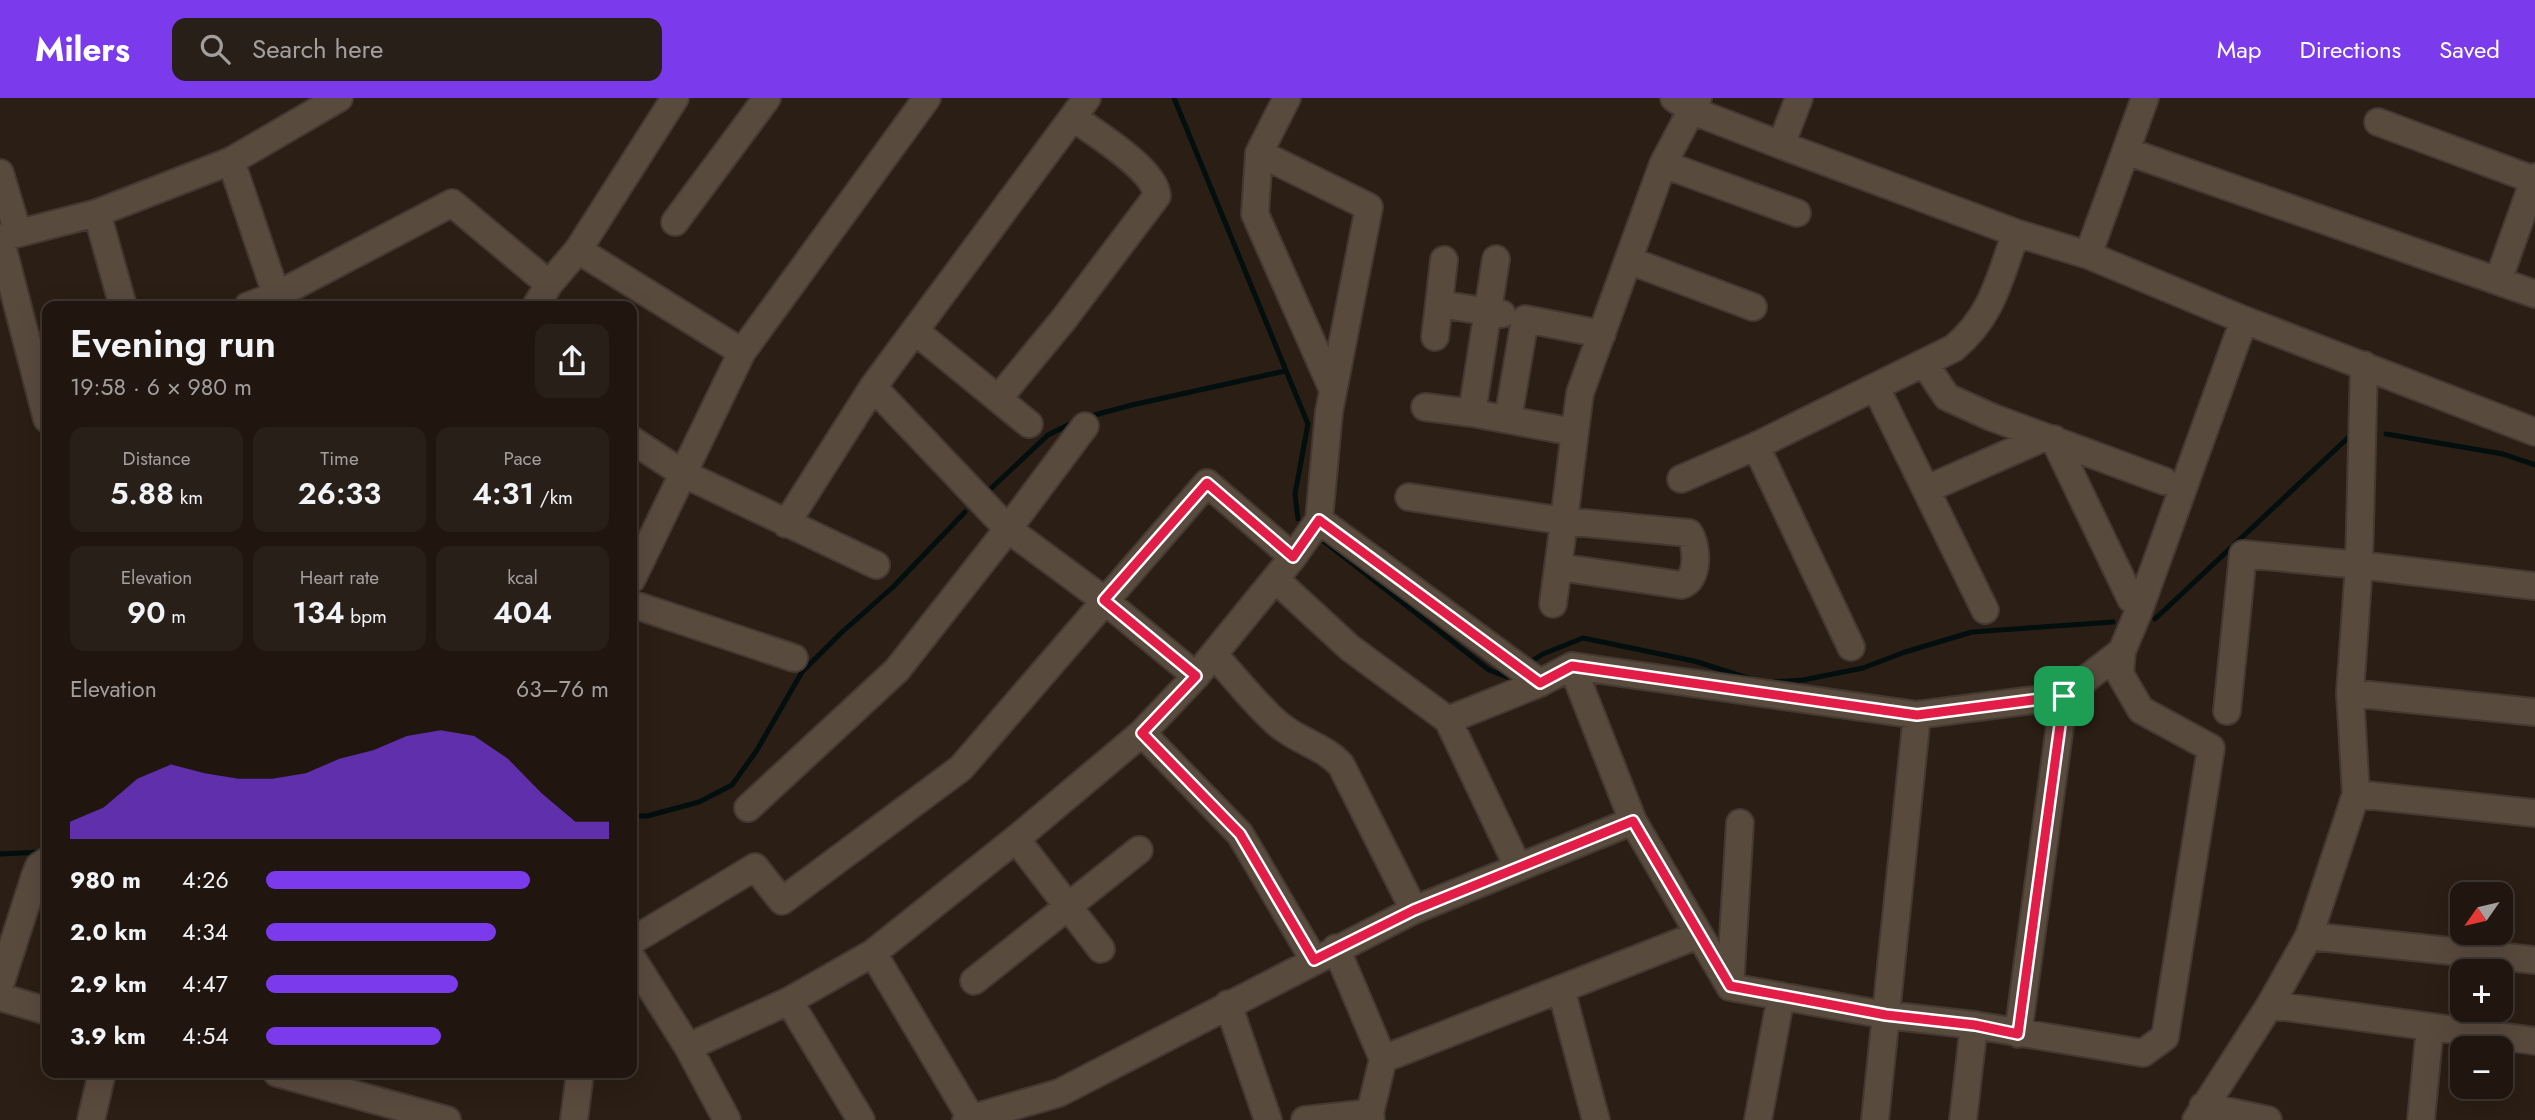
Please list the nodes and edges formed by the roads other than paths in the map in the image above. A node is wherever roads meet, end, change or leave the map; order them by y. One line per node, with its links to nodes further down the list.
1 (339, 98): 14 (street)
2 (675, 98): 23 (street)
3 (767, 98): 20 (street)
4 (927, 98): 41 (street)
5 (1287, 98): 13 (street)
6 (1799, 98): 11 (street)
7 (2145, 98): 12 (street)
8 (1688, 102): 11 (street); 15 (street)
9 (1081, 108): 38 (street); 48 (street)
10 (2378, 122): 17 (street)
11 (1781, 145): 21 (street)
12 (2126, 151): 24 (street); 28 (street)
13 (1259, 153): 46 (street); 46 (street)
14 (230, 160): 18 (street); 32 (street)
15 (1664, 164): 19 (street); 27 (street)
16 (0, 173): 22 (street)
17 (2535, 179): 28 (street)
18 (97, 213): 22 (street); 31 (street)
19 (1797, 213)
20 (675, 222)
21 (2016, 233): 24 (street); 42 (street)
22 (6, 236): 47 (street)
23 (578, 250): 30 (street); 41 (street)
24 (2088, 255): 37 (street)
25 (1496, 259): 35 (street)
26 (1444, 260): 33 (street)
27 (1628, 260): 34 (street); 39 (street)
28 (2498, 281): 29 (street)
29 (2535, 294)
30 (543, 295): 32 (street)
31 (122, 301)
32 (279, 301)
33 (1439, 304): 35 (street); 40 (street)
34 (1753, 307)
35 (1487, 312): 36 (street); 50 (street)
36 (1525, 318): 39 (street); 51 (street)
37 (2244, 320): 43 (street); 81 (street)
38 (915, 331): 44 (street); 48 (street)
39 (1602, 334): 54 (street)
40 (1436, 337)
41 (742, 352): 59 (street)
42 (1924, 363): 45 (street); 56 (street)
43 (2364, 365): 55 (street); 70 (street)
44 (873, 387): 66 (street); 67 (street)
45 (1877, 388): 58 (street); 62 (street)
46 (1333, 390): 64 (street)
47 (42, 397)
48 (998, 399): 52 (street)
49 (1425, 407): 50 (street)
50 (1472, 413): 51 (street)
51 (1508, 419): 54 (street)
52 (1029, 424)
53 (1085, 426): 67 (street)
54 (1574, 432): 65 (street)
55 (2535, 432)
56 (2050, 438): 61 (street); 62 (street); 75 (street)
57 (637, 443): 59 (street)
58 (1756, 446): 60 (street); 80 (street)
59 (682, 473): 66 (street); 72 (street)
60 (1681, 480)
61 (2164, 481)
62 (1927, 489): 79 (street)
63 (1409, 497): 65 (street)
64 (1319, 520): 68 (street); 86 (street)
65 (1564, 521): 71 (street); 71 (street)
66 (786, 524): 69 (street)
67 (1007, 530): 76 (street); 95 (street)
68 (1293, 557): 73 (street); 76 (street)
69 (876, 565)
70 (2359, 565): 74 (street); 87 (street); 89 (street)
71 (1558, 567): 77 (street)
72 (637, 568)
73 (1275, 579): 82 (street); 92 (street)
74 (2535, 586)
75 (2131, 599)
76 (1104, 600): 85 (street); 107 (street)
77 (1553, 604)
78 (637, 606): 83 (street)
79 (1985, 610)
80 (1851, 646)
81 (2122, 652): 88 (street); 126 (street)
82 (1214, 655): 85 (street); 104 (street)
83 (794, 658)
84 (1572, 666): 86 (street); 91 (street); 97 (street)
85 (1196, 676): 93 (street)
86 (1540, 683): 92 (street)
87 (2350, 694): 90 (street); 94 (street)
88 (2064, 696): 91 (street); 126 (street)
89 (2227, 711)
90 (2535, 712)
91 (1917, 715): 123 (street)
92 (1448, 720): 102 (street)
93 (1142, 733): 99 (street); 110 (street)
94 (2356, 794): 96 (street); 106 (street)
95 (748, 808)
96 (2535, 813)
97 (1633, 821): 102 (street); 105 (street)
98 (1741, 823): 115 (street)
99 (1016, 839): 103 (street); 109 (street)
100 (1139, 850): 103 (street)
101 (42, 867): 114 (street)
102 (1518, 867): 104 (street)
103 (1069, 908): 108 (street); 113 (street)
104 (1414, 910): 110 (street)
105 (1698, 934): 115 (street); 116 (street)
106 (2309, 936): 111 (street); 121 (street)
107 (637, 938)
108 (1101, 948)
109 (873, 953): 119 (street); 136 (street)
110 (1325, 954): 120 (street); 129 (street)
111 (2535, 960)
112 (637, 966): 128 (street)
113 (974, 981)
114 (0, 985)
115 (1730, 986): 117 (street)
116 (1561, 989): 129 (street); 144 (street)
117 (1781, 996): 123 (street); 145 (street)
118 (0, 998): 122 (street)
119 (789, 1001): 128 (street); 141 (street)
120 (1228, 1004): 133 (street); 142 (street)
121 (2270, 1005): 125 (street); 134 (street)
122 (42, 1010)
123 (1886, 1015): 124 (street); 146 (street)
124 (1975, 1025): 126 (street); 147 (street)
125 (2430, 1027): 127 (street); 149 (street)
126 (2018, 1034)
127 (2535, 1041)
128 (688, 1047): 140 (street)
129 (1383, 1059): 135 (street)
130 (101, 1078): 137 (street)
131 (299, 1078): 138 (street)
132 (579, 1078): 139 (street)
133 (1021, 1113): 136 (street)
134 (2200, 1113): 148 (street)
135 (1370, 1117): 143 (street)
136 (969, 1119)
137 (91, 1120)
138 (445, 1120)
139 (574, 1120)
140 (727, 1120)
141 (862, 1120)
142 (1268, 1120)
143 (1305, 1120)
144 (1596, 1120)
145 (1758, 1120)
146 (1875, 1120)
147 (1963, 1120)
148 (2268, 1120)
149 (2421, 1120)

